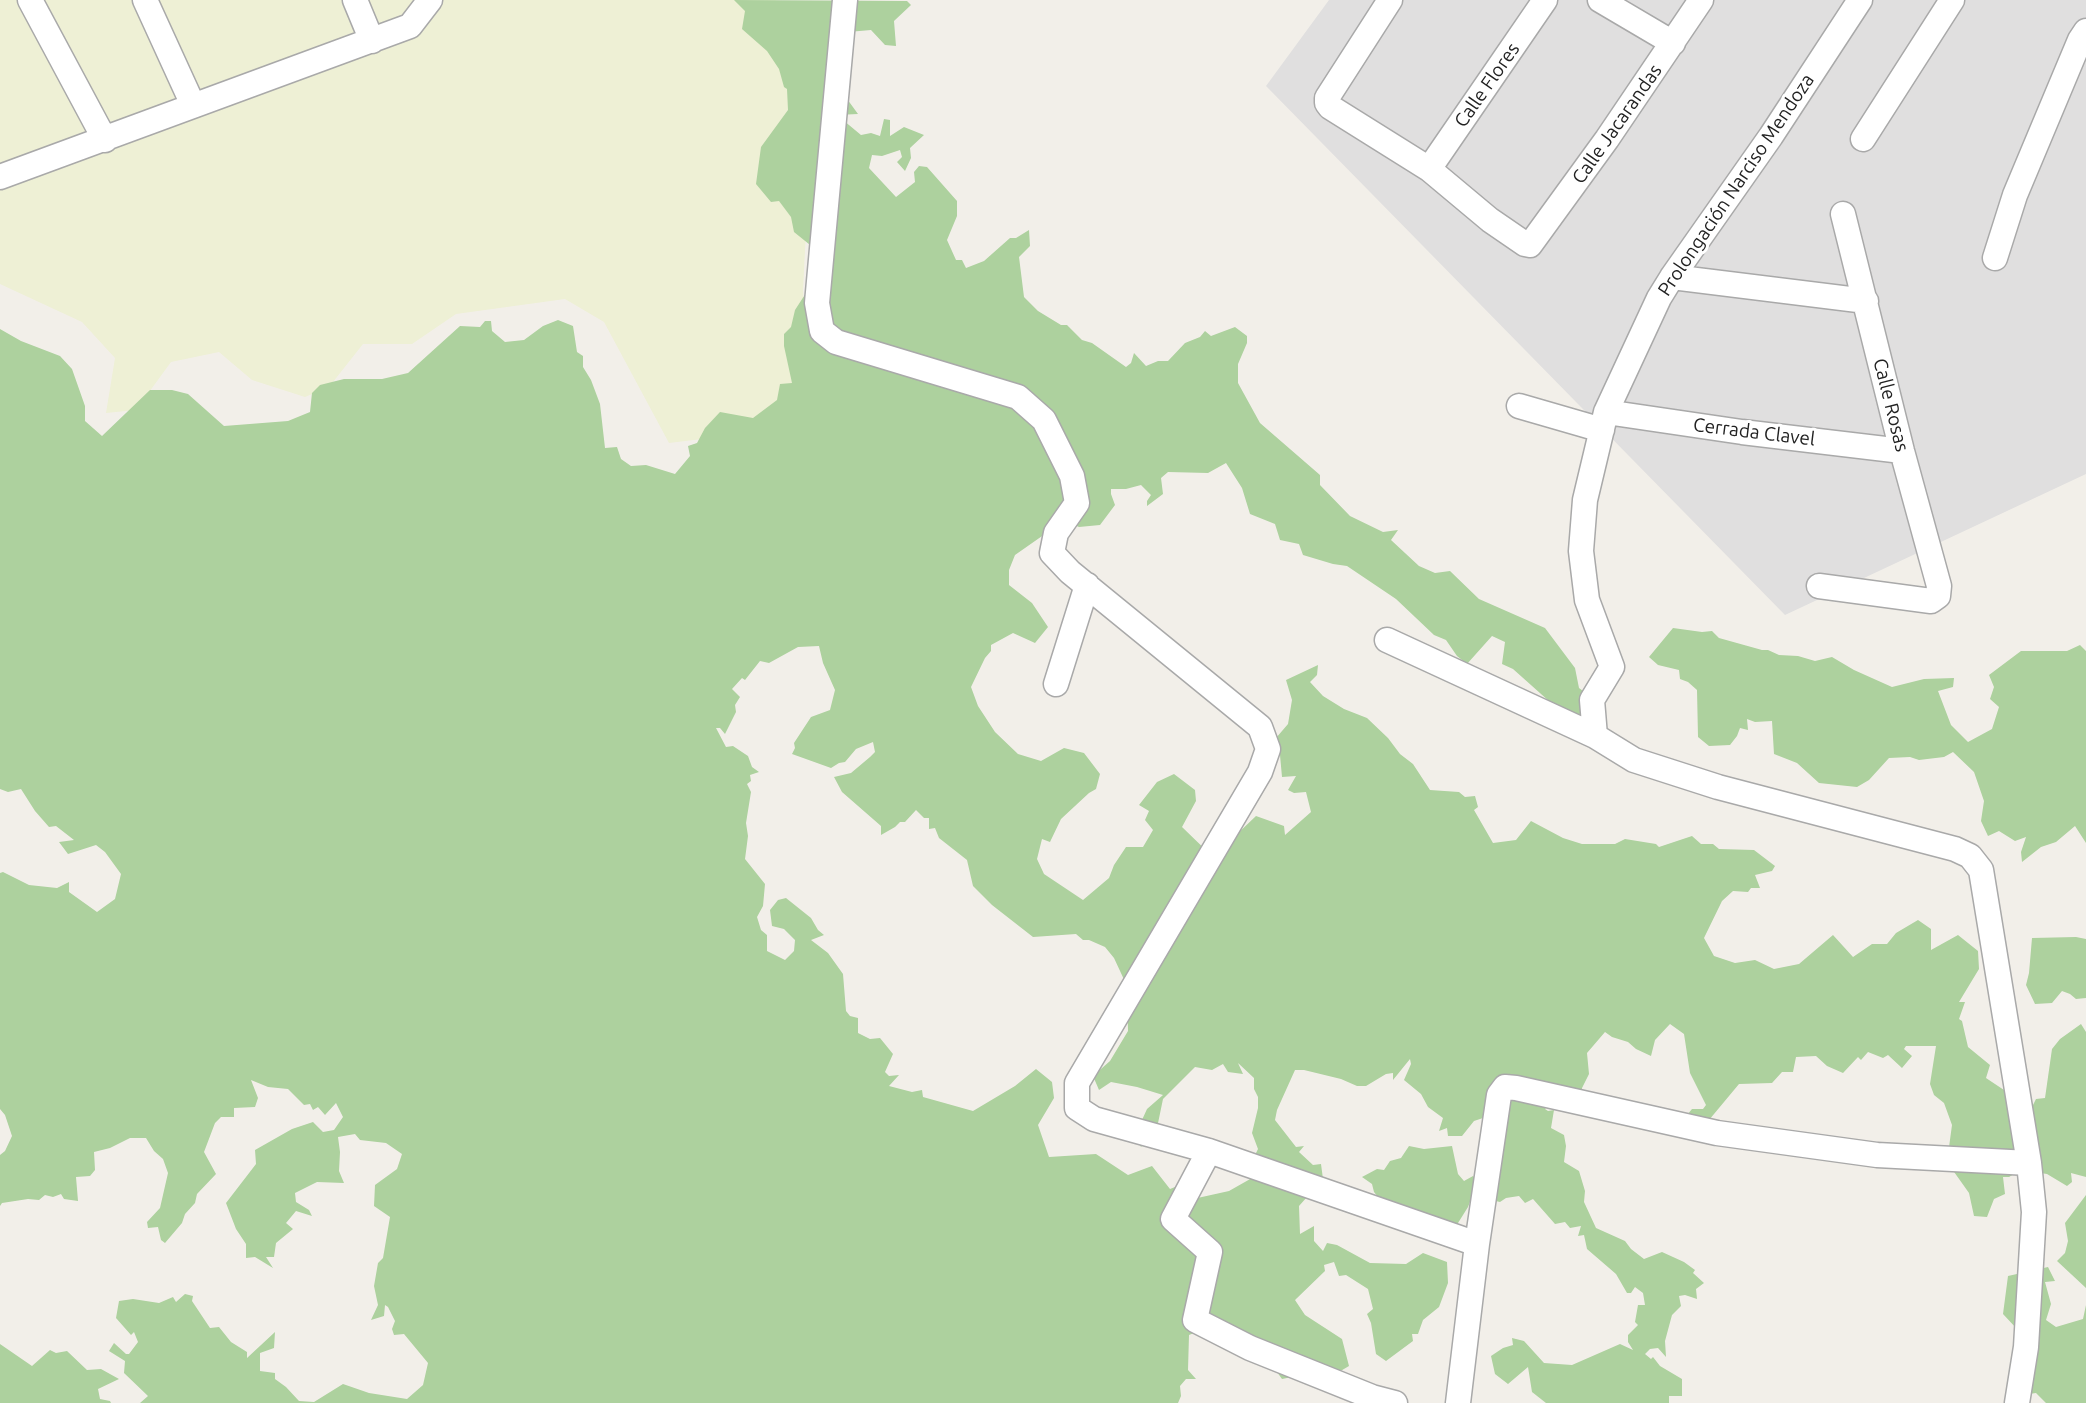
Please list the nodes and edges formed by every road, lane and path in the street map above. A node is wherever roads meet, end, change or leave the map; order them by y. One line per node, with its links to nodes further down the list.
1 (30, 0): 17 (street)
2 (145, 0): 15 (street)
3 (355, 0): 13 (street)
4 (430, 0): 13 (street)
5 (845, 0): 27 (street)
6 (1390, 0): 18 (street)
7 (1545, 0): 18 (street, Calle Flores)
8 (1600, 0): 14 (street)
9 (1701, 0): 14 (street, Calle Jacarandas)
10 (1860, 0): 22 (street, Prolongación Narciso Mendoza)
11 (1952, 0): 16 (street)
12 (2086, 31): 21 (street)
13 (372, 41): 15 (street)
14 (1673, 43): 18 (street, Calle Jacarandas)
15 (193, 105): 17 (street)
16 (1863, 139)
17 (105, 140): 19 (street)
18 (1429, 169)
19 (0, 177)
20 (1843, 214): 23 (street, Calle Rosas)
21 (1995, 258)
22 (1672, 276): 23 (street); 25 (street, Prolongación Narciso Mendoza)
23 (1866, 301): 26 (street, Calle Rosas)
24 (1519, 406): 25 (street, Cerrada Clavel)
25 (1604, 421): 26 (street, Cerrada Clavel); 31 (street, Prolongación Narciso Mendoza)
26 (1902, 451): 28 (street, Calle Rosas)
27 (1087, 585): 30 (street); 32 (street)
28 (1819, 586)
29 (1387, 640): 31 (street)
30 (1056, 684)
31 (1595, 736): 33 (street)
32 (1209, 1151): 34 (street); 35 (street)
33 (2029, 1163): 34 (street); 37 (street)
34 (1477, 1244): 36 (street)
35 (1395, 1403)
36 (1458, 1403)
37 (2017, 1403)

